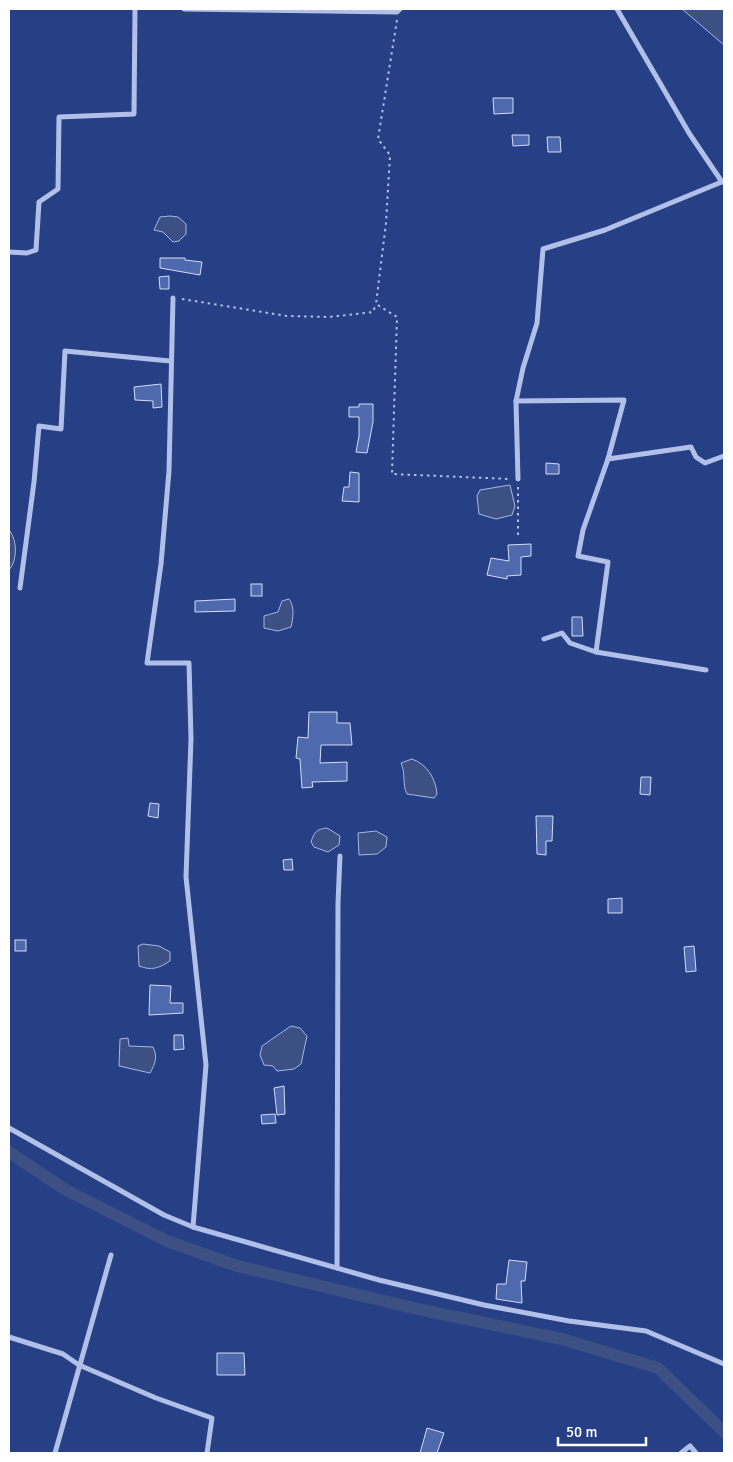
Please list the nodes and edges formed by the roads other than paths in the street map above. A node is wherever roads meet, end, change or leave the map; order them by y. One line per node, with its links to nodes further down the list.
1 (135, 9): 6 (street)
2 (184, 9): 4 (street)
3 (616, 9): 5 (street)
4 (399, 10)
5 (723, 181): 9 (street)
6 (9, 252)
7 (173, 298): 8 (street)
8 (170, 361): 13 (street); 19 (street)
9 (516, 401): 11 (street); 12 (street)
10 (724, 456): 11 (street)
11 (608, 460): 15 (street)
12 (518, 479)
13 (20, 588)
14 (544, 639): 15 (street)
15 (596, 652): 16 (street)
16 (706, 670)
17 (340, 856): 21 (street)
18 (9, 1128): 19 (street)
19 (192, 1227): 21 (street)
20 (111, 1255): 24 (street)
21 (337, 1268): 23 (street)
22 (9, 1337): 24 (street)
23 (724, 1363)
24 (79, 1365): 25 (street); 26 (street)
25 (55, 1453)
26 (208, 1453)
27 (682, 1453): 28 (street)
28 (696, 1453)

